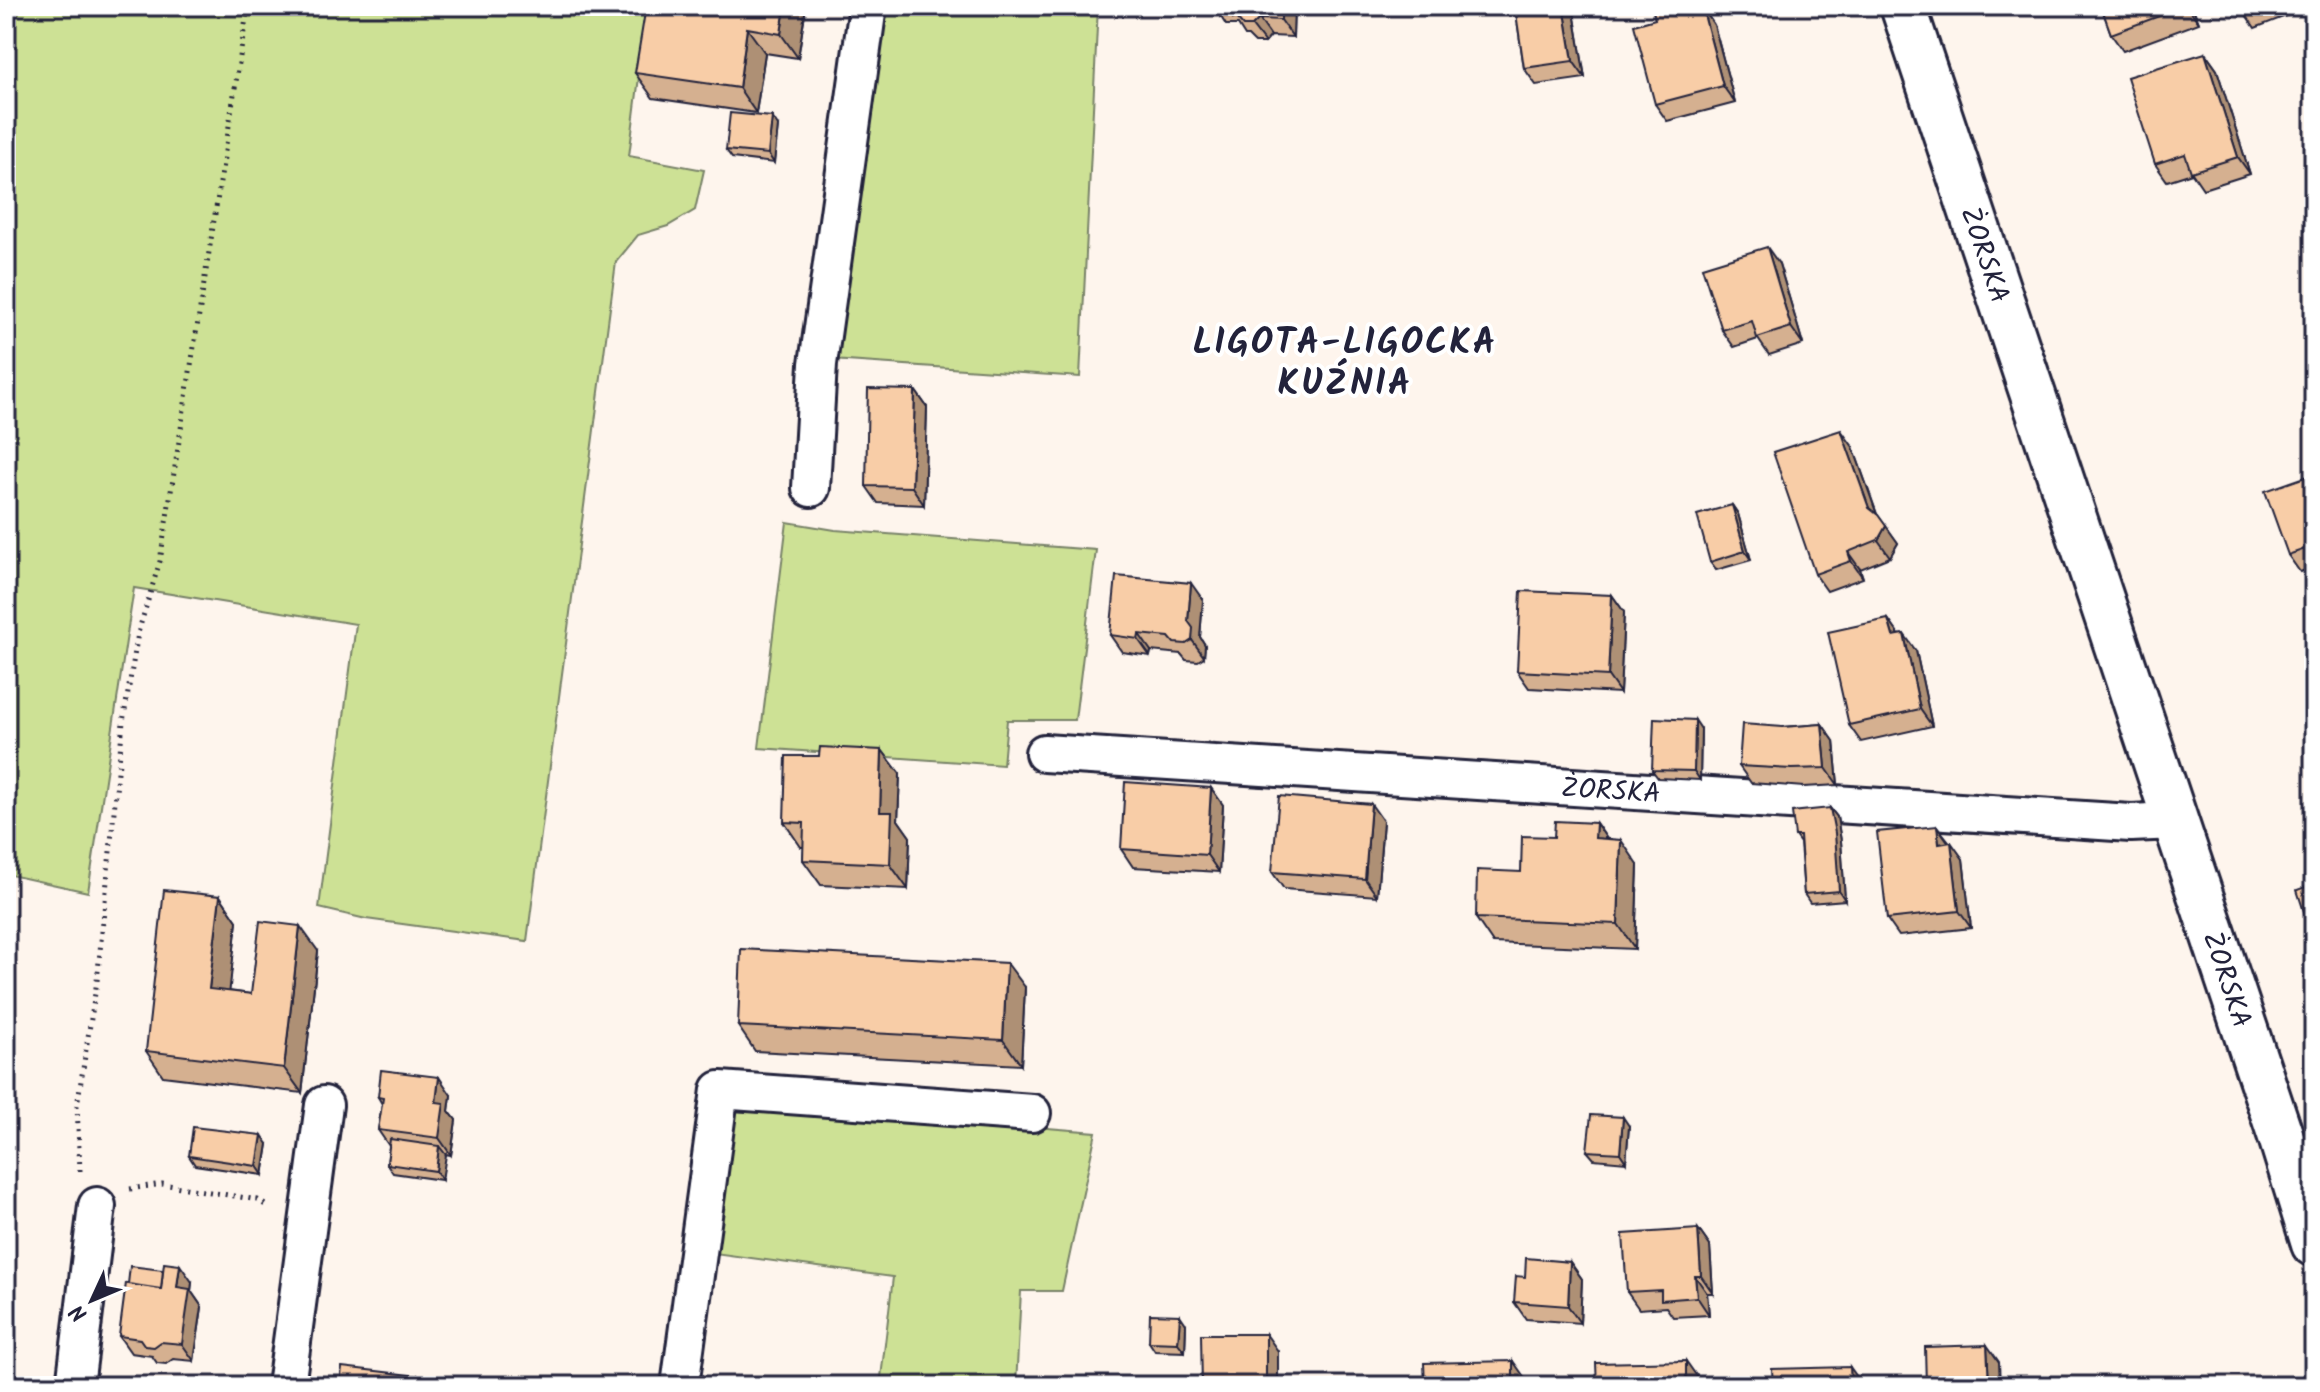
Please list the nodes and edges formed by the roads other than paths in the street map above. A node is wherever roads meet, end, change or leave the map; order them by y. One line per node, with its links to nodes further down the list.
1 (868, 6): 3 (street)
2 (1903, 6): 5 (main road, ŻORSKA)
3 (811, 488)
4 (1044, 753): 5 (street, ŻORSKA)
5 (2175, 821): 8 (main road, ŻORSKA)
6 (324, 1105): 13 (street)
7 (1032, 1113): 14 (street)
8 (2281, 1137): 10 (main road, ŻORSKA); 11 (main road, ŻORSKA)
9 (97, 1206): 12 (street)
10 (2314, 1209)
11 (2314, 1244)
12 (75, 1386)
13 (286, 1386)
14 (680, 1386)

